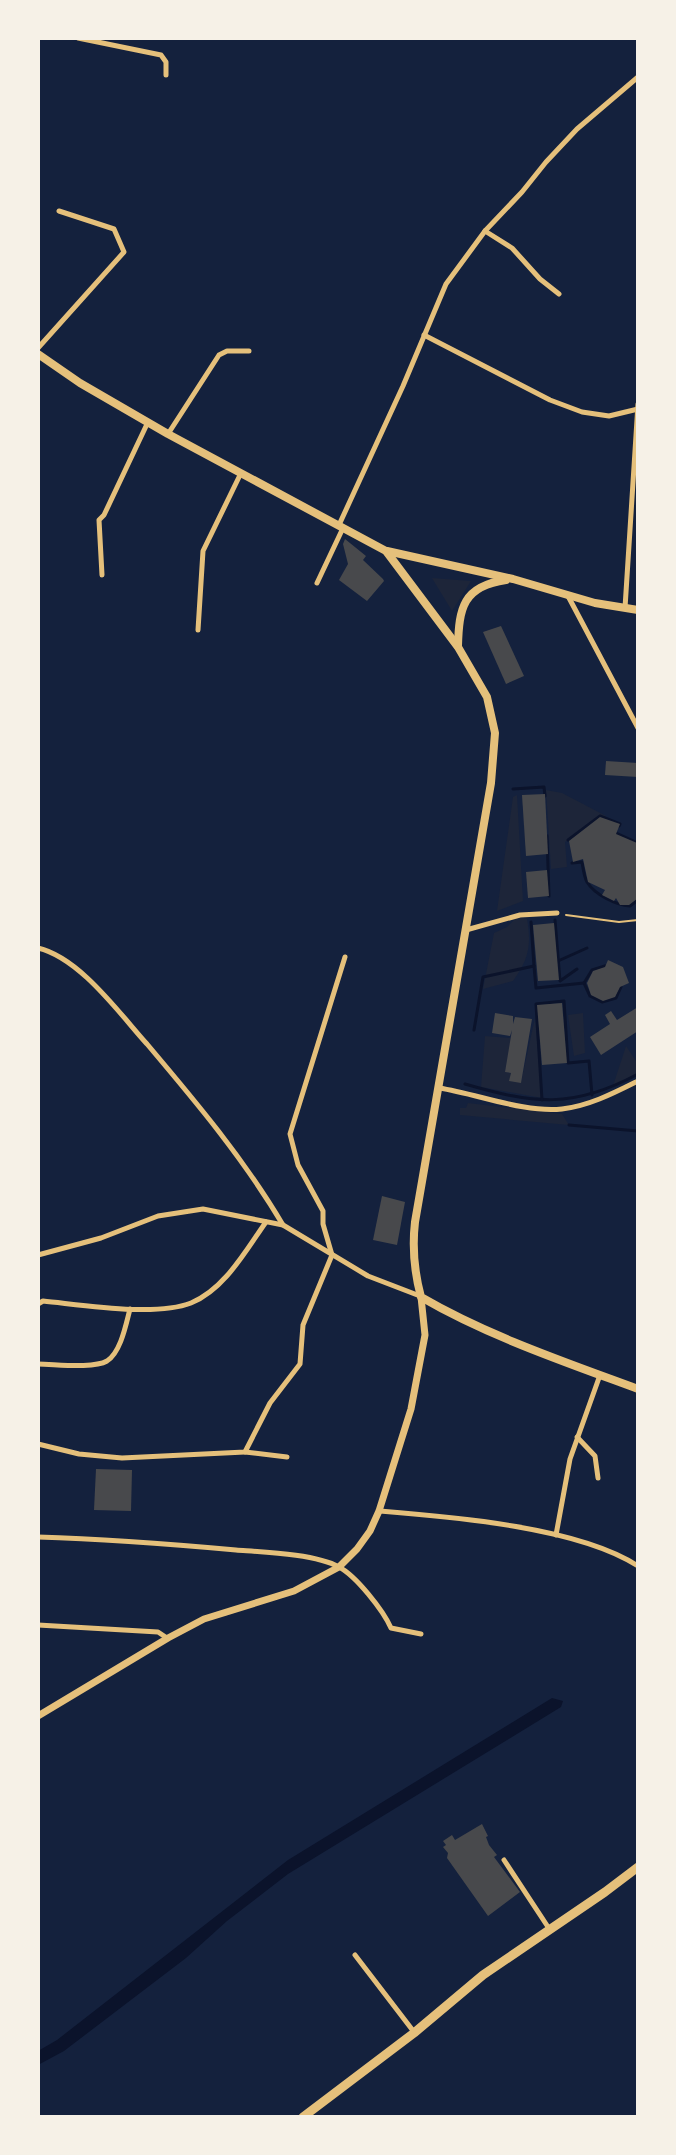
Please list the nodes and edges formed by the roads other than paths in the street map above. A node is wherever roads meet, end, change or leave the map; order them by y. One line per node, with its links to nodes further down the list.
1 (78, 38): 2 (street)
2 (166, 75)
3 (638, 77): 5 (street)
4 (59, 211): 8 (street)
5 (485, 231): 6 (street); 7 (street)
6 (559, 294)
7 (424, 335): 11 (street); 15 (street)
8 (38, 348)
9 (249, 351): 13 (street)
10 (38, 354): 12 (main road)
11 (638, 407): 21 (street)
12 (148, 422): 13 (main road); 17 (street)
13 (168, 434): 14 (main road)
14 (241, 473): 15 (main road); 23 (street)
15 (341, 526): 16 (main road); 19 (street)
16 (386, 551): 18 (main road); 24 (main road)
17 (102, 575)
18 (513, 579): 20 (main road); 24 (main road)
19 (317, 583)
20 (567, 595): 21 (main road); 25 (street)
21 (625, 609): 22 (main road)
22 (638, 610)
23 (198, 630)
24 (458, 647): 27 (main road)
25 (638, 728)
26 (557, 913): 27 (street)
27 (465, 931): 31 (main road)
28 (38, 948): 33 (street)
29 (345, 957): 35 (street)
30 (638, 1081): 31 (street)
31 (438, 1088): 36 (main road)
32 (266, 1222): 33 (street); 34 (street); 38 (street)
33 (283, 1225): 35 (street)
34 (38, 1255)
35 (332, 1255): 36 (street); 44 (street)
36 (421, 1297): 40 (main road); 47 (street)
37 (38, 1304): 38 (street)
38 (130, 1309): 39 (street)
39 (38, 1364)
40 (600, 1375): 41 (main road); 42 (street)
41 (638, 1389)
42 (577, 1437): 46 (street); 48 (street)
43 (38, 1444): 44 (street)
44 (245, 1452): 45 (street)
45 (287, 1457)
46 (598, 1478)
47 (379, 1511): 48 (street); 51 (street)
48 (556, 1535): 50 (street)
49 (38, 1537): 51 (street)
50 (638, 1566)
51 (339, 1567): 53 (street); 54 (street)
52 (38, 1625): 54 (street)
53 (421, 1634)
54 (168, 1638): 55 (street)
55 (38, 1716)
56 (504, 1860): 58 (street)
57 (638, 1867): 58 (main road)
58 (550, 1930): 60 (main road)
59 (355, 1955): 60 (street)
60 (414, 2033): 61 (main road)
61 (303, 2117)

